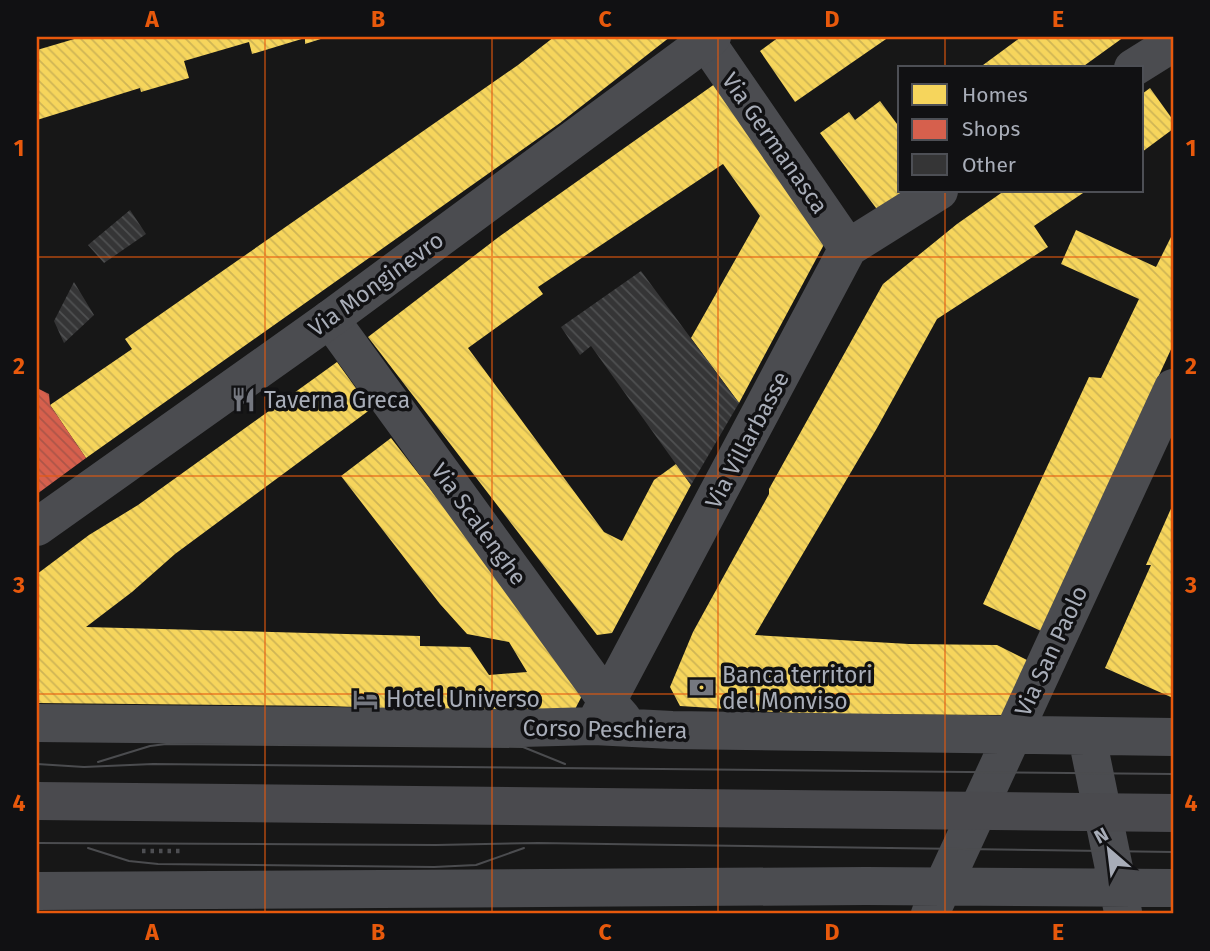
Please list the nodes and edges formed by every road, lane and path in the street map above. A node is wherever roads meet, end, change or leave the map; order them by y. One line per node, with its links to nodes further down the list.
1 (707, 38): 5 (street, Via Germanasca); 6 (street, Via Monginevro)
2 (1173, 43): 3 (street)
3 (1136, 66)
4 (937, 192): 5 (street)
5 (849, 247): 9 (street, Via Villarbasse)
6 (330, 319): 8 (street, Via Monginevro); 9 (street, Via Scalenghe)
7 (1173, 388): 11 (street, Via San Paolo)
8 (37, 527)
9 (611, 719): 10 (street, Corso Peschiera); 11 (street, Corso Peschiera)
10 (37, 723)
11 (1012, 736): 12 (street, Corso Peschiera); 15 (street, Via San Paolo)
12 (1087, 737): 13 (street, Corso Peschiera); 16 (street)
13 (1173, 737)
14 (37, 801): 15 (main road)
15 (977, 810): 16 (main road); 20 (street, Via San Paolo)
16 (1103, 812): 17 (main road); 22 (street)
17 (1173, 813)
18 (1173, 888): 22 (street)
19 (37, 891): 21 (street)
20 (936, 900): 21 (street); 22 (street)
21 (513, 901)
22 (1120, 901)

